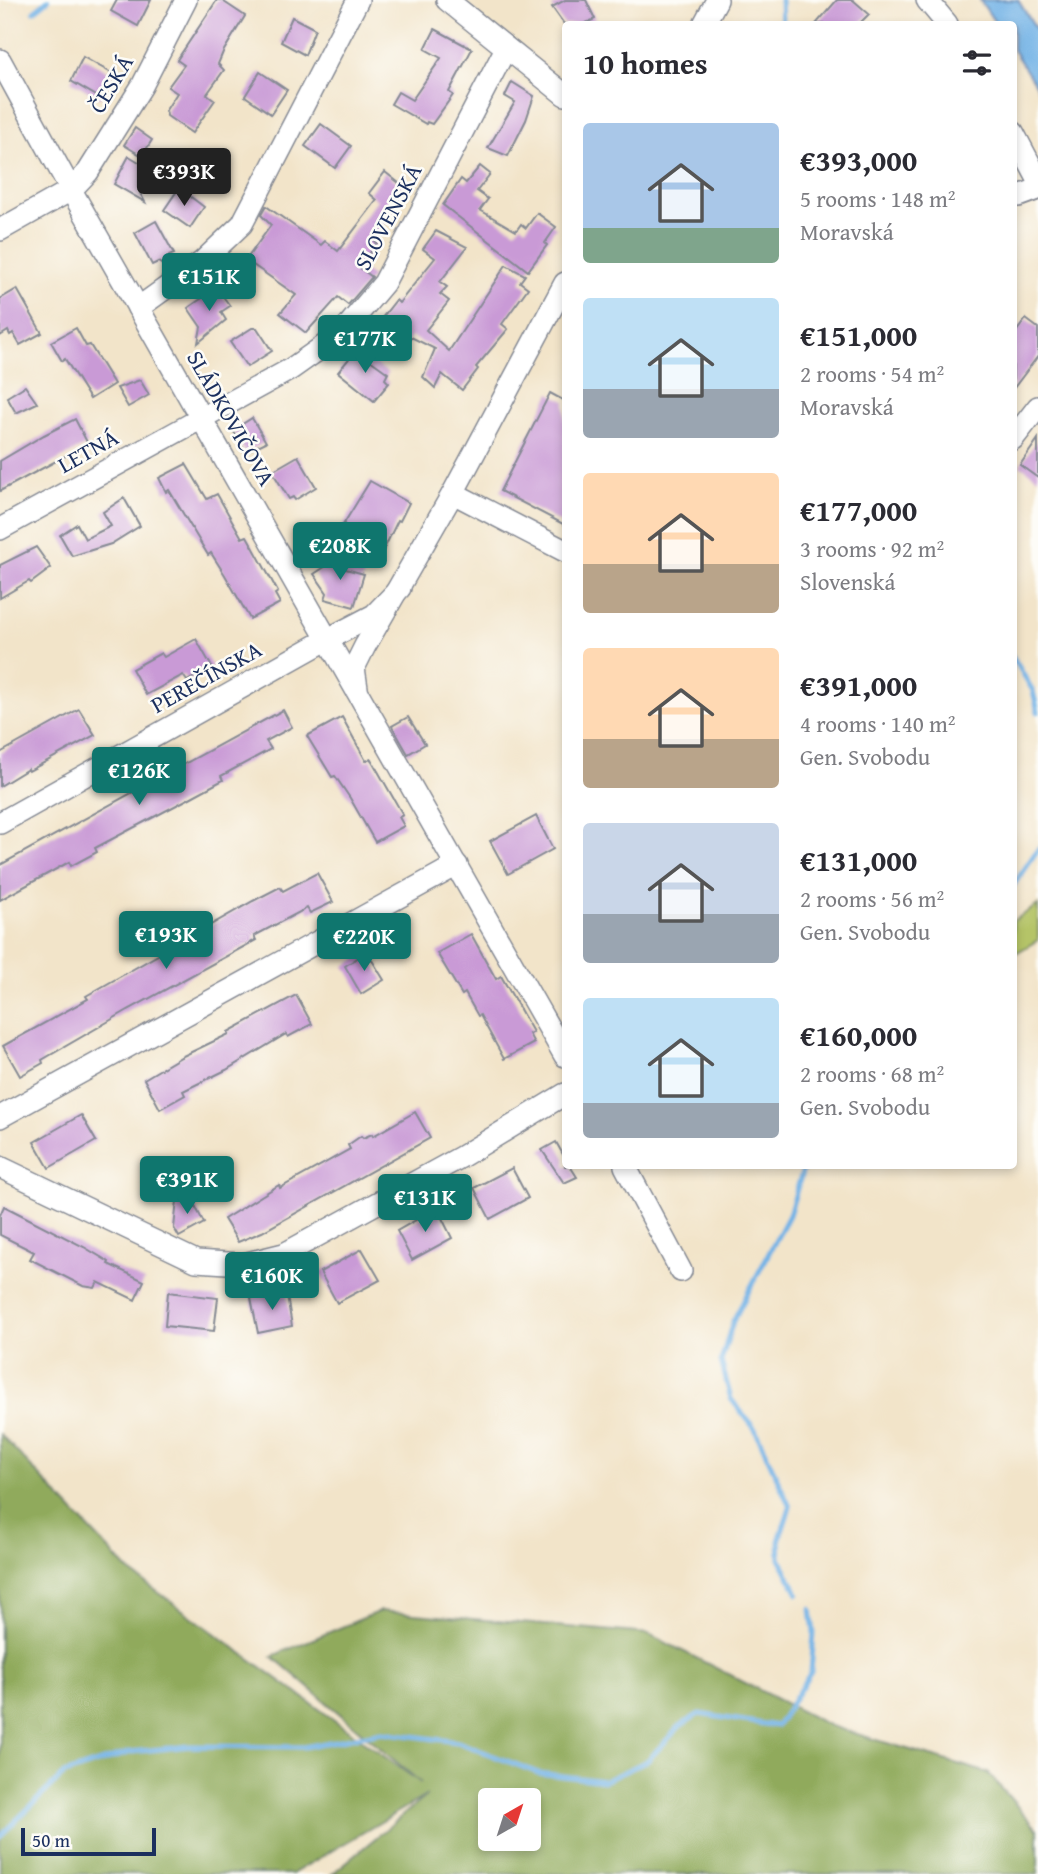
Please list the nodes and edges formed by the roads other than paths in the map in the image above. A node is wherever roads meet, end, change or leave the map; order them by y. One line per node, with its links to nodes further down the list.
1 (186, 0): 14 (street, ČESKÁ)
2 (358, 0): 18 (street)
3 (447, 0): 8 (street)
4 (717, 0): 6 (street)
5 (927, 0): 7 (street)
6 (706, 21)
7 (944, 21)
8 (506, 48): 10 (street); 20 (street, SLOVENSKÁ)
9 (0, 60): 14 (street, SLÁDKOVIČOVA)
10 (562, 93)
11 (1017, 140): 12 (street)
12 (1038, 179)
13 (1038, 188): 15 (street)
14 (71, 190): 16 (street); 18 (street, SLÁDKOVIČOVA)
15 (1017, 196)
16 (0, 230)
17 (562, 289): 22 (street, PEREČÍNSKA)
18 (138, 307): 20 (street, SLÁDKOVIČOVA)
19 (1038, 407): 21 (street)
20 (201, 418): 23 (street, LETNÁ); 27 (street, SLÁDKOVIČOVA)
21 (1017, 434)
22 (453, 493): 24 (street); 25 (street, PEREČÍNSKA)
23 (0, 529)
24 (562, 549)
25 (400, 588): 26 (street, PEREČÍNSKA); 27 (street, PEREČÍNSKA); 28 (street, PEREČÍNSKA)
26 (384, 627): 28 (street, PEREČÍNSKA); 29 (street, PEREČÍNSKA)
27 (336, 634): 28 (street); 29 (street, SLÁDKOVIČOVA); 30 (street, PEREČÍNSKA)
28 (365, 646): 29 (street, PEREČÍNSKA)
29 (358, 692): 31 (street, SLÁDKOVIČOVA)
30 (0, 823)
31 (457, 865): 32 (street, SLÁDKOVIČOVA); 34 (street)
32 (562, 1051)
33 (562, 1096): 35 (street)
34 (0, 1117)
35 (0, 1167)
36 (627, 1169): 37 (street)
37 (681, 1271)

